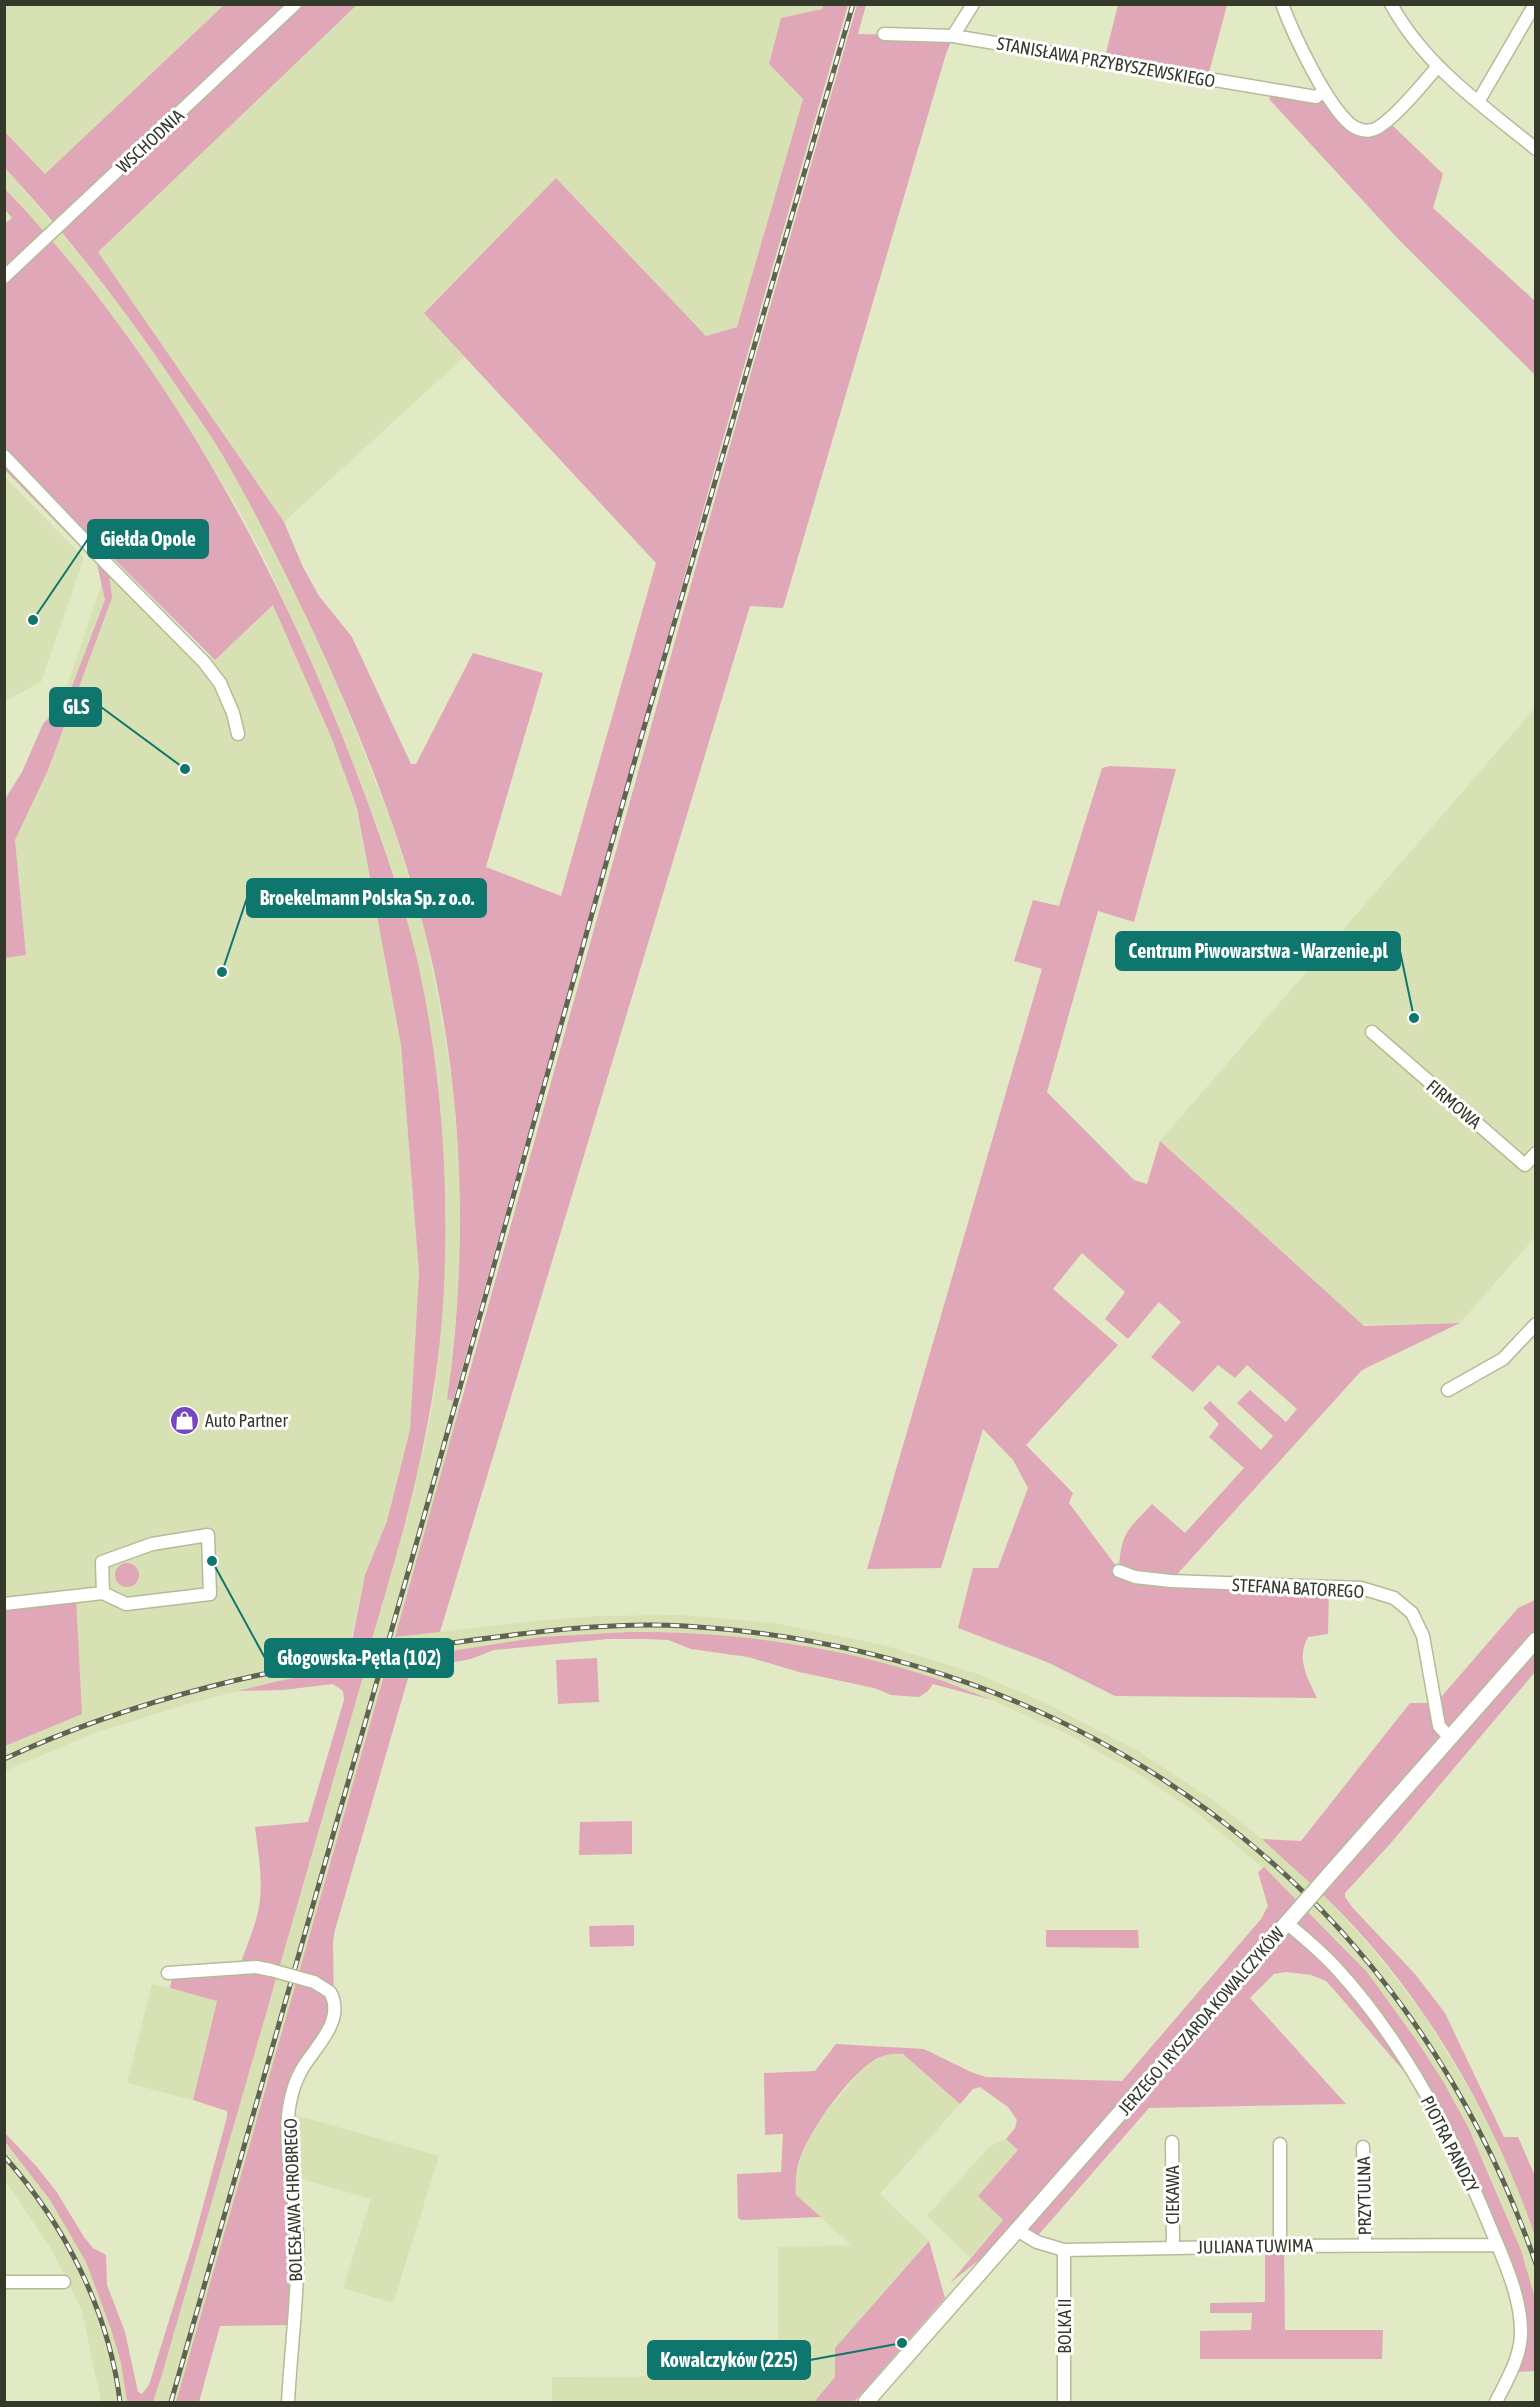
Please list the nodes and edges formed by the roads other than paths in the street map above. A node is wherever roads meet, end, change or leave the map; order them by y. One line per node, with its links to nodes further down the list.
1 (295, 4): 12 (street, WSCHODNIA)
2 (973, 4): 7 (street)
3 (1282, 4): 9 (street)
4 (1391, 4): 8 (street)
5 (1534, 4): 10 (street)
6 (884, 34): 7 (street, STANISŁAWA PRZYBYSZEWSKIEGO)
7 (953, 36): 9 (street, STANISŁAWA PRZYBYSZEWSKIEGO)
8 (1438, 66): 9 (street); 10 (street)
9 (1324, 91)
10 (1478, 102): 11 (street)
11 (1536, 148)
12 (4, 277)
13 (4, 456): 14 (street)
14 (238, 734)
15 (1372, 1032): 16 (street, FIRMOWA)
16 (1536, 1153)
17 (1536, 1324): 18 (street)
18 (1448, 1390)
19 (1119, 1571): 23 (street, STEFANA BATOREGO)
20 (103, 1593): 20 (street); 21 (street)
21 (4, 1604)
22 (1536, 1640): 23 (main road, JERZEGO I RYSZARDA KOWALCZYKÓW)
23 (1450, 1737): 24 (main road, JERZEGO I RYSZARDA KOWALCZYKÓW, bridge)
24 (1290, 1919): 29 (main road, JERZEGO I RYSZARDA KOWALCZYKÓW); 31 (street, PIOTRA PANDZY)
25 (168, 1973): 37 (street, BOLESŁAWA CHROBREGO, bridge)
26 (1172, 2142): 33 (street, CIEKAWA)
27 (1280, 2144): 32 (street)
28 (1363, 2147): 30 (street, PRZYTULNA)
29 (1017, 2230): 34 (street, JULIANA TUWIMA); 38 (main road, JERZEGO I RYSZARDA KOWALCZYKÓW)
30 (1365, 2245): 31 (street, JULIANA TUWIMA); 32 (street, JULIANA TUWIMA)
31 (1497, 2245): 40 (street, PIOTRA PANDZY)
32 (1281, 2246): 33 (street, JULIANA TUWIMA)
33 (1173, 2248): 34 (street, JULIANA TUWIMA)
34 (1064, 2250): 39 (street, BOLKA II)
35 (4, 2282): 36 (street)
36 (63, 2282)
37 (288, 2403)
38 (866, 2403)
39 (1065, 2403)
40 (1496, 2403)

